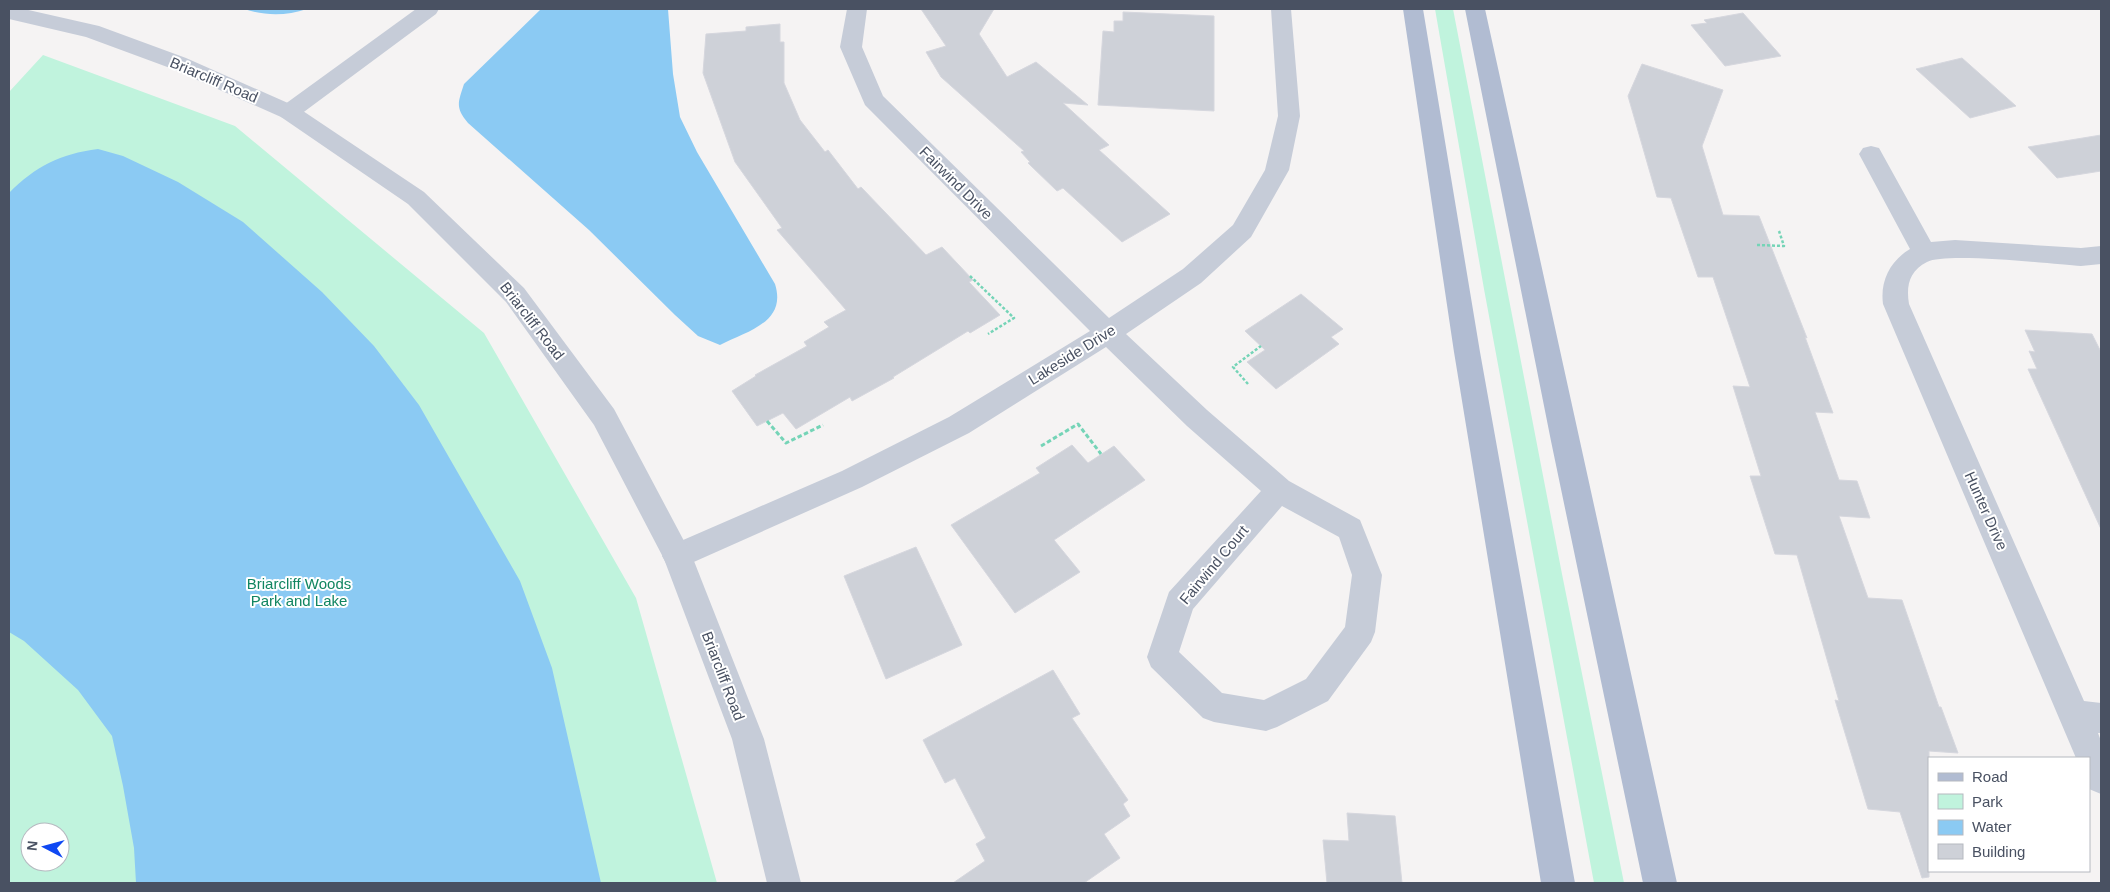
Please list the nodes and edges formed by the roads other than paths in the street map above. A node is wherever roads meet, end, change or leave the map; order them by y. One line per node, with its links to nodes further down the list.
1 (429, 9): 7 (street)
2 (857, 9): 11 (street, Fairwind Drive)
3 (1281, 9): 11 (street, Lakeside Drive)
4 (1413, 9): 17 (main road)
5 (1475, 9): 18 (main road)
6 (9, 12): 7 (street, Briarcliff Road)
7 (289, 112): 13 (street, Briarcliff Road)
8 (1871, 154): 9 (street)
9 (1924, 252): 10 (street); 14 (street, Hunter Drive)
10 (2101, 255)
11 (1109, 332): 12 (street, Fairwind Court); 13 (street, Lakeside Drive)
12 (1279, 490): 12 (street, Fairwind Court)
13 (677, 556): 16 (street, Briarcliff Road)
14 (2088, 717): 15 (street, Hunter Drive)
15 (2101, 778)
16 (784, 883)
17 (1558, 883)
18 (1660, 883)

